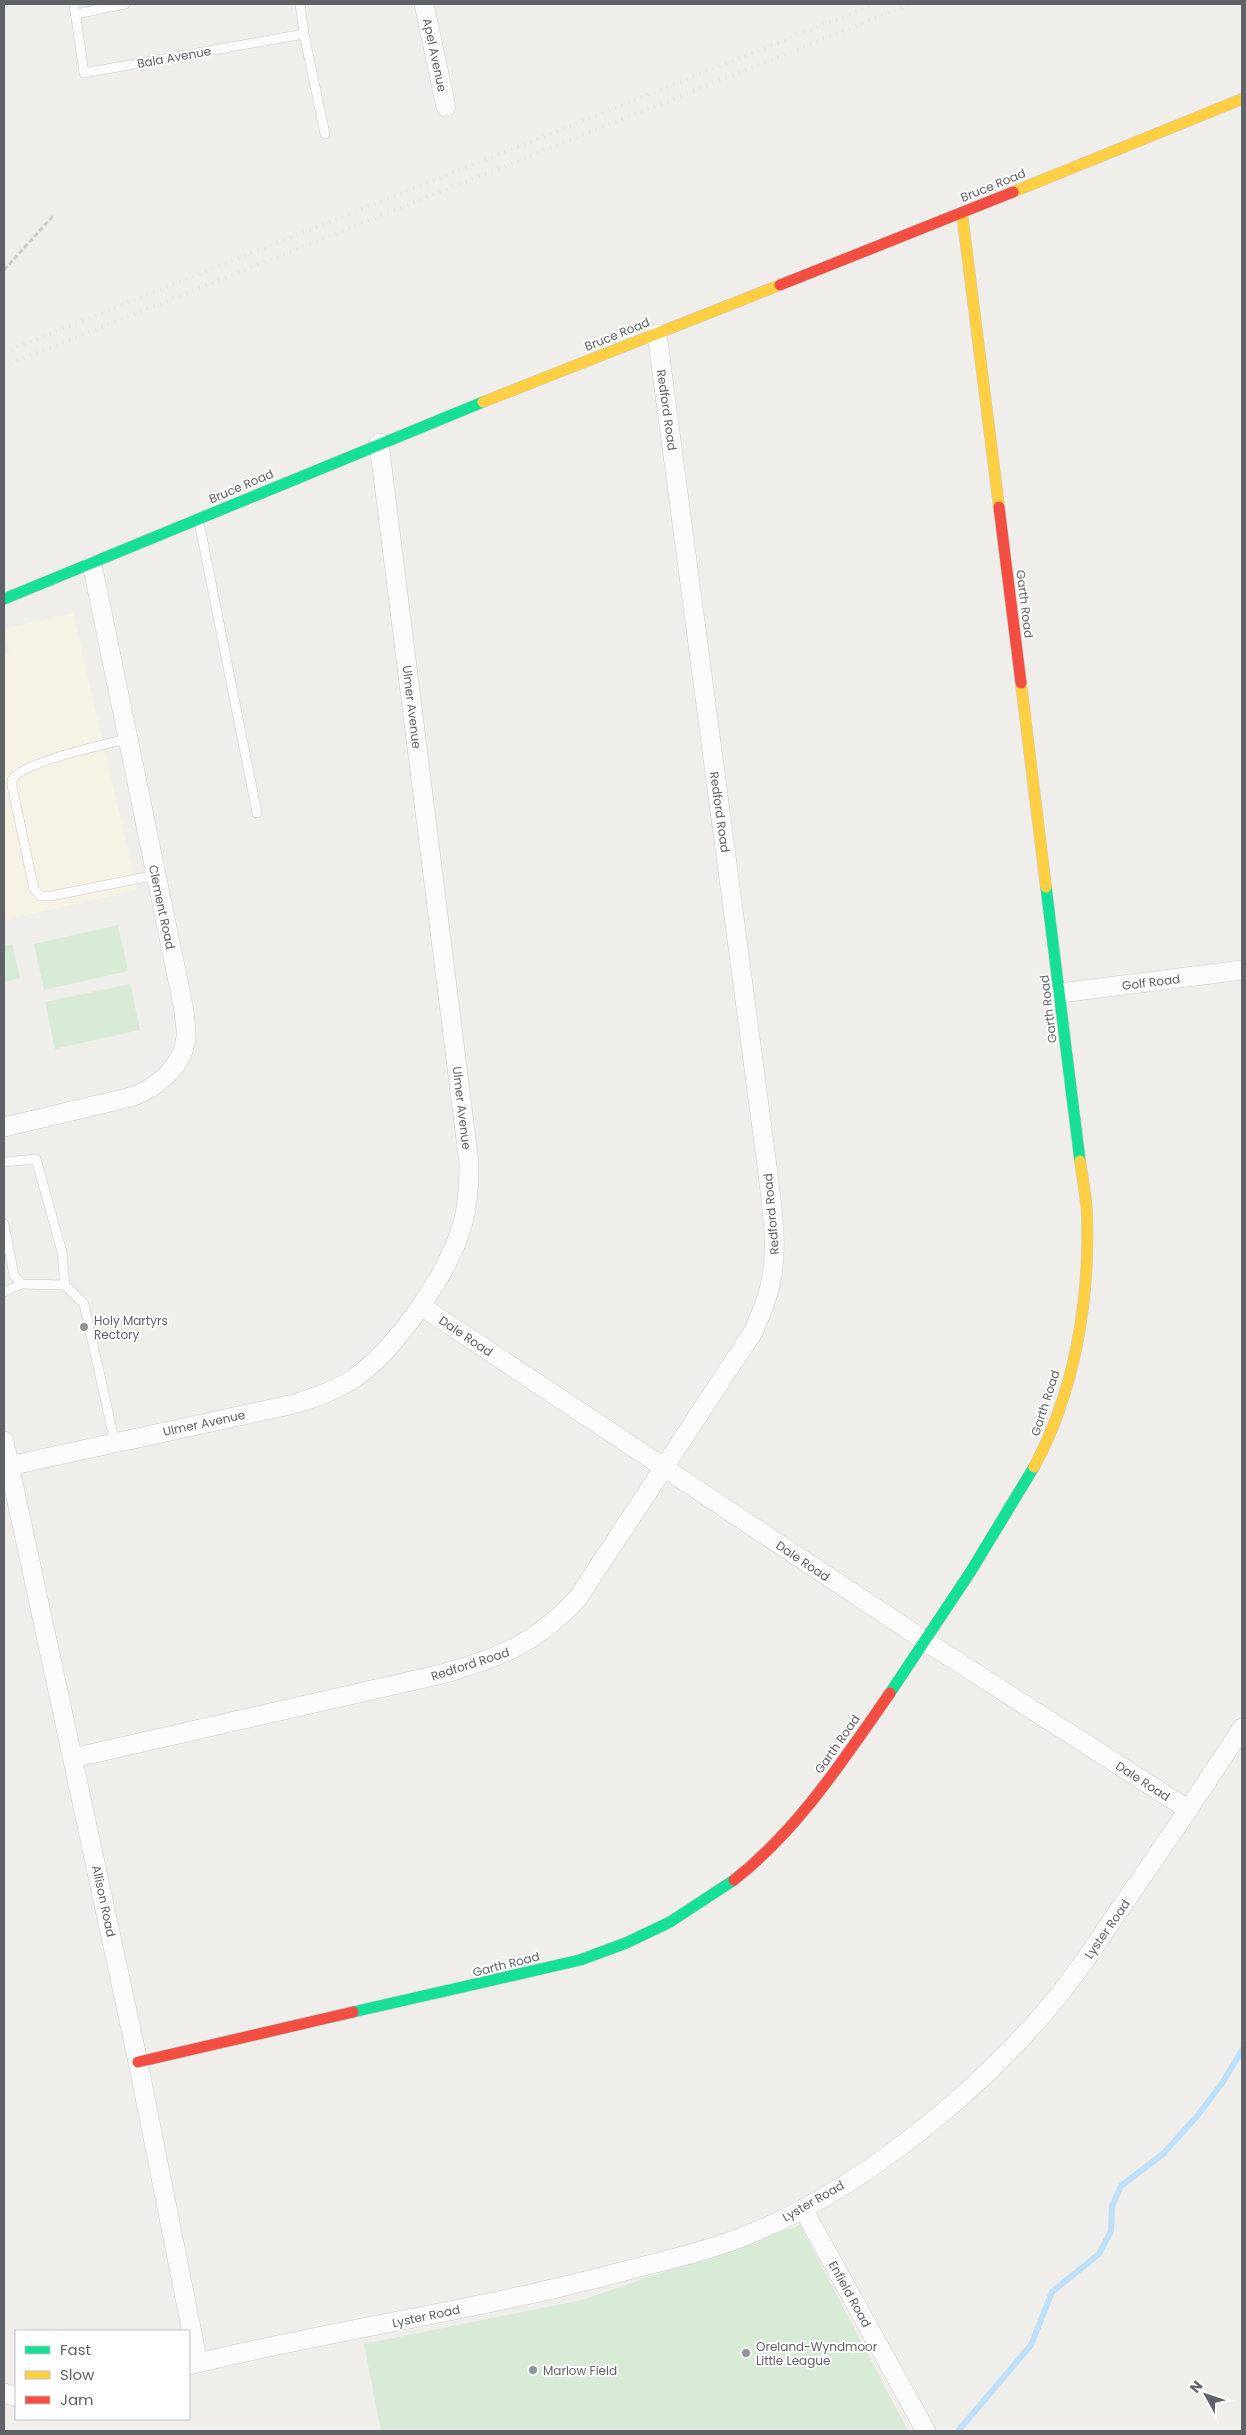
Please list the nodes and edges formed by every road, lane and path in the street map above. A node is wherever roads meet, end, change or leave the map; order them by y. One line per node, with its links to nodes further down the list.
1 (74, 4): 5 (lane, Bala Avenue)
2 (125, 4): 5 (lane)
3 (300, 4): 6 (lane)
4 (424, 4): 8 (street, Apel Avenue)
5 (76, 14): 6 (lane, Bala Avenue)
6 (304, 34): 9 (lane)
7 (1242, 99): 10 (street, Bruce Road)
8 (446, 107)
9 (325, 134)
10 (962, 213): 13 (street, Bruce Road); 22 (street, Garth Road)
11 (53, 216): 12 (path)
12 (4, 270)
13 (657, 334): 14 (street, Bruce Road); 33 (street, Redford Road)
14 (379, 443): 15 (street, Bruce Road); 29 (street, Ulmer Avenue)
15 (199, 519): 16 (street, Bruce Road); 19 (lane)
16 (92, 564): 17 (street, Bruce Road); 18 (street, Clement Road)
17 (4, 599)
18 (128, 739): 20 (street, Clement Road); 20 (lane)
19 (257, 813)
20 (156, 875): 23 (street, Clement Road)
21 (1242, 970): 22 (street, Golf Road)
22 (1060, 993): 34 (street, Garth Road)
23 (4, 1127)
24 (4, 1162): 27 (lane)
25 (4, 1224): 26 (lane)
26 (21, 1284): 27 (lane); 28 (lane)
27 (65, 1285): 31 (lane)
28 (4, 1292)
29 (421, 1306): 31 (street, Ulmer Avenue); 33 (street, Dale Road)
30 (4, 1441): 32 (street, Allison Road)
31 (115, 1443): 32 (street, Ulmer Avenue)
32 (6, 1466): 36 (street, Allison Road)
33 (662, 1468): 34 (street, Dale Road); 36 (street, Redford Road)
34 (925, 1642): 37 (street, Dale Road); 38 (street, Garth Road)
35 (1242, 1728): 37 (street, Lyster Road)
36 (73, 1758): 38 (street, Allison Road)
37 (1189, 1810): 39 (street, Lyster Road)
38 (138, 2062): 40 (street, Allison Road)
39 (803, 2209): 42 (street, Lyster Road); 43 (street, Enfield Road)
40 (188, 2330)
41 (190, 2342): 42 (street, Allison Road)
42 (194, 2364)
43 (926, 2431)

